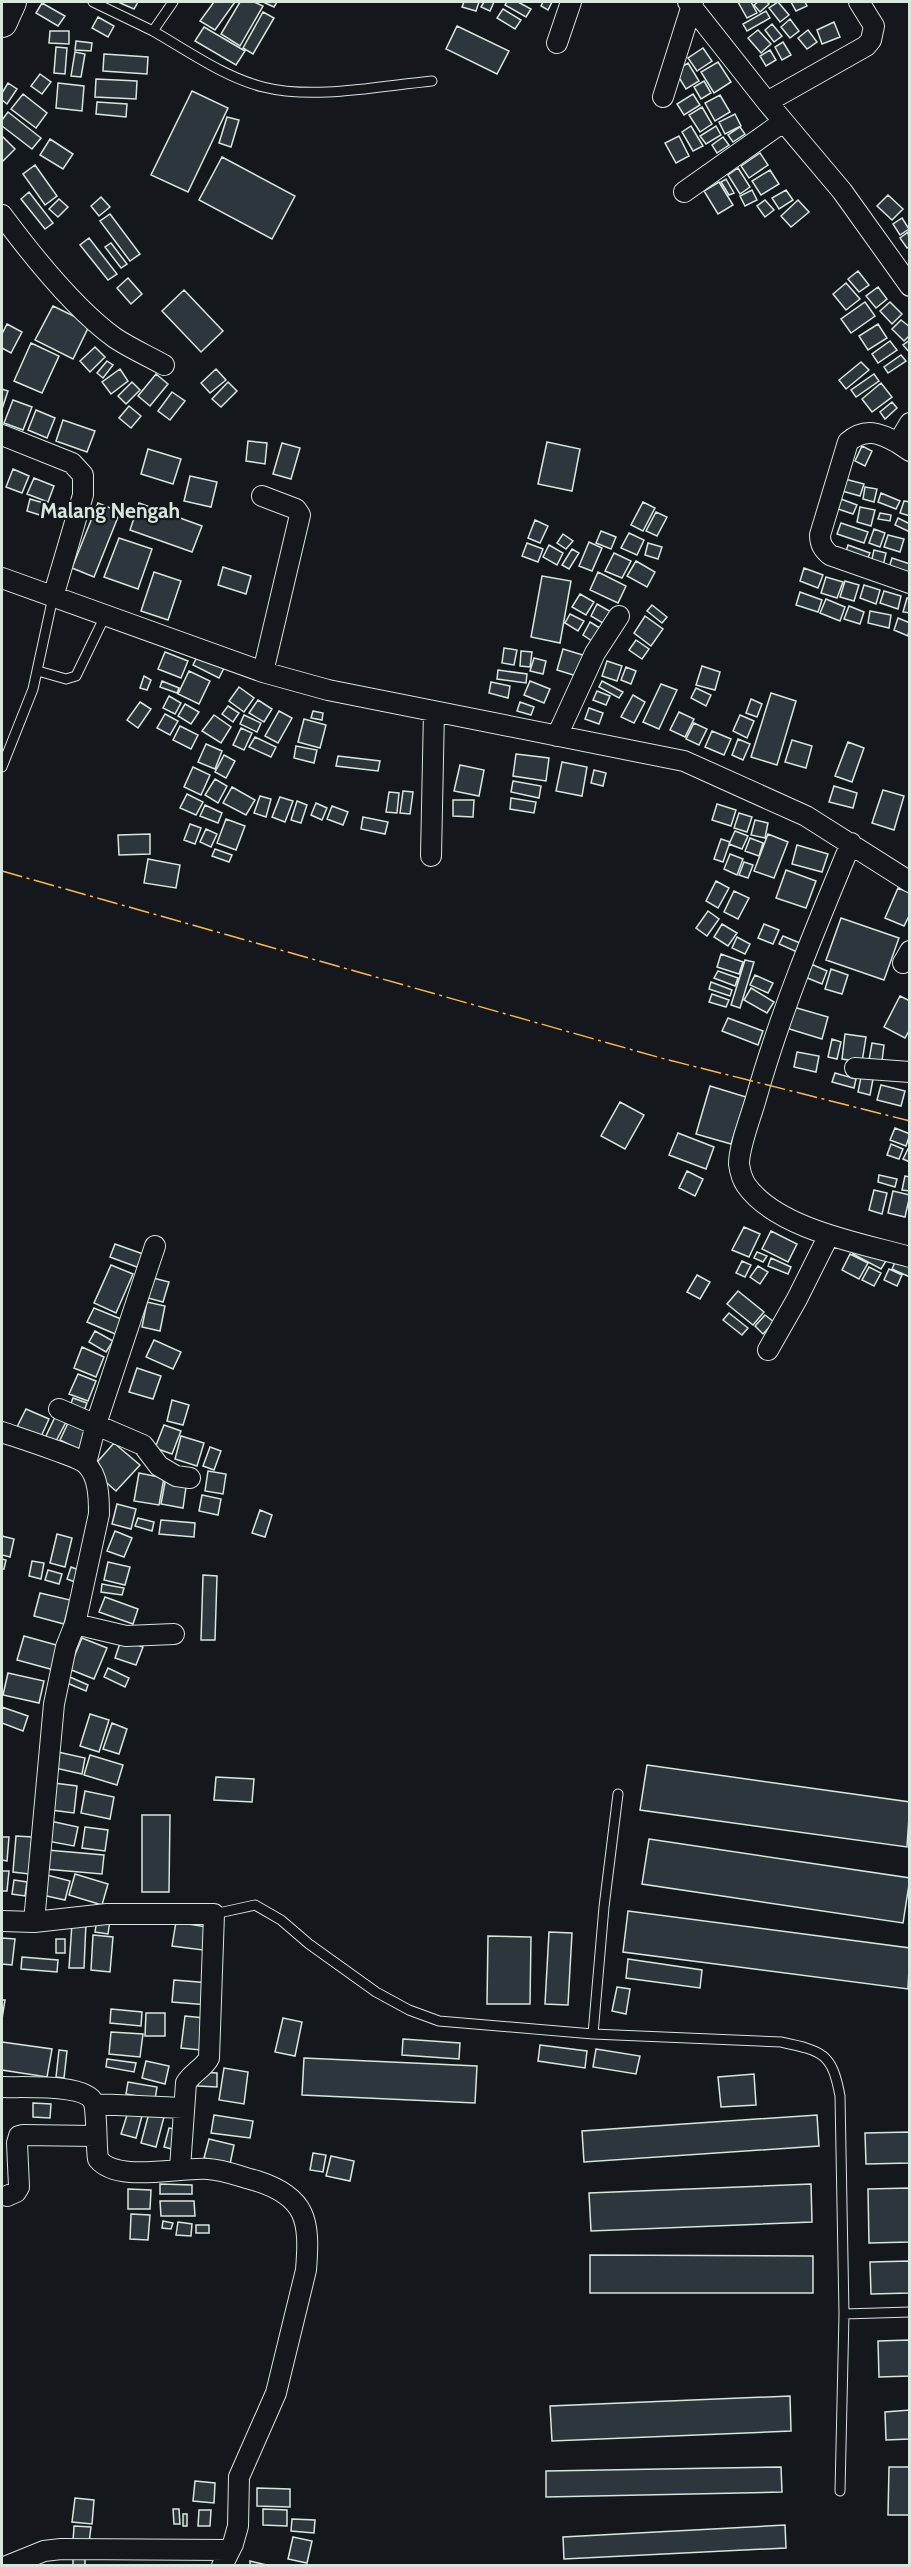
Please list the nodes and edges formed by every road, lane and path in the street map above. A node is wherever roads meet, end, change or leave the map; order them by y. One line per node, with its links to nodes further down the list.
1 (11, 2): 7 (main road)
2 (93, 2): 8 (lane)
3 (173, 2): 8 (lane)
4 (571, 2): 9 (street)
5 (859, 2): 12 (street)
6 (691, 3): 11 (street); 12 (street)
7 (2, 22)
8 (153, 31): 10 (lane)
9 (557, 43)
10 (432, 81)
11 (663, 97)
12 (767, 102): 13 (street)
13 (783, 122): 14 (street); 16 (street)
14 (684, 192)
15 (2, 215): 17 (street)
16 (909, 286)
17 (164, 365)
18 (909, 423): 20 (street)
19 (2, 435): 24 (street)
20 (904, 447): 23 (street)
21 (262, 496): 28 (street)
22 (2, 578): 24 (street)
23 (909, 583)
24 (53, 597): 26 (street); 27 (lane)
25 (619, 615): 30 (street)
26 (105, 616): 27 (lane); 28 (street)
27 (38, 670): 31 (lane)
28 (263, 672): 29 (street)
29 (434, 711): 30 (street); 33 (street)
30 (557, 735): 32 (street)
31 (2, 767)
32 (851, 843): 34 (street); 37 (street)
33 (431, 856)
34 (909, 882)
35 (855, 1068): 36 (street)
36 (909, 1072)
37 (829, 1235): 39 (street); 40 (street)
38 (155, 1246): 42 (street)
39 (909, 1257)
40 (768, 1350)
41 (59, 1409): 42 (street)
42 (96, 1424): 44 (street); 45 (street)
43 (2, 1432): 44 (street)
44 (86, 1463): 46 (street)
45 (189, 1478)
46 (75, 1624): 47 (street); 51 (street)
47 (174, 1635)
48 (618, 1794): 52 (lane)
49 (214, 1914): 51 (street); 52 (lane); 55 (street)
50 (2, 1921): 51 (street)
51 (34, 1922)
52 (593, 2034): 60 (lane)
53 (2, 2087): 54 (street)
54 (94, 2104): 55 (street); 56 (street)
55 (183, 2108): 57 (street)
56 (95, 2136): 57 (street); 58 (street)
57 (180, 2168): 62 (street)
58 (7, 2196)
59 (909, 2312): 60 (lane)
60 (844, 2314): 61 (lane)
61 (840, 2491)
62 (226, 2558): 63 (street)
63 (7, 2565)

